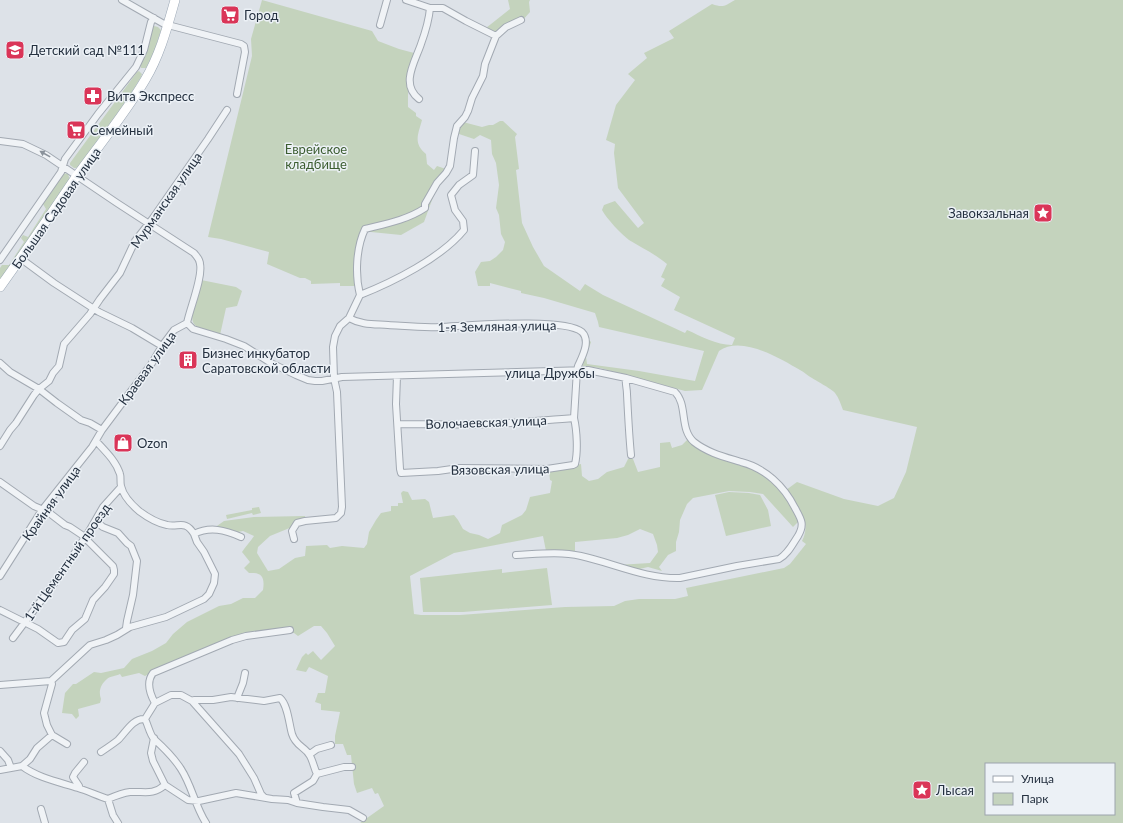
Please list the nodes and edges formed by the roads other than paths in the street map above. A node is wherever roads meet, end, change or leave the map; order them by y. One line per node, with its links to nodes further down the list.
1 (122, 0): 6 (street)
2 (175, 0): 8 (main road, Большая Садовая улица)
3 (387, 0): 9 (street)
4 (406, 0): 5 (street)
5 (430, 8): 10 (street); 12 (street)
6 (154, 18): 8 (street); 16 (street)
7 (521, 20): 10 (street)
8 (168, 25): 11 (street); 17 (main road, Большая Садовая улица)
9 (380, 25)
10 (496, 36): 22 (street)
11 (237, 94)
12 (419, 99)
13 (227, 110): 18 (street, Мурманская улица)
14 (0, 141): 16 (street, one-way to 14)
15 (475, 151): 22 (street)
16 (63, 166): 17 (street); 20 (street)
17 (77, 177): 18 (street); 19 (main road, Большая Садовая улица)
18 (148, 225): 23 (street, Мурманская улица); 25 (street, Краевая улица)
19 (20, 258): 21 (main road, Большая Садовая улица); 23 (street)
20 (0, 260)
21 (0, 287)
22 (360, 295): 24 (street)
23 (94, 309): 26 (street); 32 (street, Мурманская улица)
24 (350, 318): 28 (street, 1-я Земляная улица); 30 (street)
25 (187, 323): 26 (street, Краевая улица); 30 (street, улица Дружбы)
26 (162, 346): 35 (street, Краевая улица)
27 (0, 363): 32 (street)
28 (577, 370): 29 (street, улица Дружбы); 31 (street, улица Дружбы); 33 (street, 1-я Земляная улица)
29 (397, 376): 30 (street, улица Дружбы); 34 (street)
30 (334, 378): 47 (street)
31 (626, 378): 38 (street); 48 (street, улица Дружбы)
32 (39, 389): 35 (street); 37 (street, Мурманская улица)
33 (574, 418): 34 (street, Волочаевская улица); 39 (street, 1-я Земляная улица)
34 (398, 424): 39 (street, Вязовская улица)
35 (102, 430): 36 (street, Крайняя улица)
36 (96, 441): 41 (street); 42 (street, Крайняя улица)
37 (0, 446)
38 (631, 455)
39 (575, 464)
40 (0, 482): 42 (street)
41 (121, 487): 43 (street, 1-й Цементный проезд); 44 (street)
42 (42, 510): 45 (street); 49 (street, Крайняя улица)
43 (95, 521): 45 (street, 1-й Цементный проезд); 52 (street)
44 (194, 534): 46 (street); 52 (street)
45 (85, 537): 51 (street, 1-й Цементный проезд); 51 (street)
46 (241, 537)
47 (294, 539)
48 (516, 555)
49 (0, 576)
50 (0, 610): 51 (street)
51 (24, 622): 54 (street, 1-й Цементный проезд)
52 (126, 628): 56 (street)
53 (290, 630): 60 (street)
54 (13, 638)
55 (245, 673): 58 (street)
56 (51, 681): 57 (street); 62 (street)
57 (0, 686)
58 (237, 698): 59 (street); 68 (street)
59 (192, 701): 60 (street); 77 (street)
60 (155, 704): 61 (street)
61 (146, 719): 63 (street); 67 (street)
62 (52, 735): 64 (street); 70 (street)
63 (154, 738): 75 (street); 79 (street)
64 (67, 744)
65 (331, 745): 68 (street)
66 (0, 751): 72 (street)
67 (101, 752)
68 (310, 754): 74 (street)
69 (84, 762): 76 (street)
70 (22, 766): 72 (street); 76 (street)
71 (352, 767): 74 (street)
72 (11, 768): 73 (street)
73 (0, 770)
74 (317, 774): 80 (street)
75 (165, 785): 78 (street); 79 (street)
76 (79, 788): 78 (street)
77 (264, 797): 79 (street); 80 (street)
78 (108, 799): 84 (street)
79 (194, 801): 85 (street)
80 (297, 803): 82 (street)
81 (41, 809): 83 (street)
82 (362, 818)
83 (45, 823)
84 (118, 823)
85 (206, 823)

